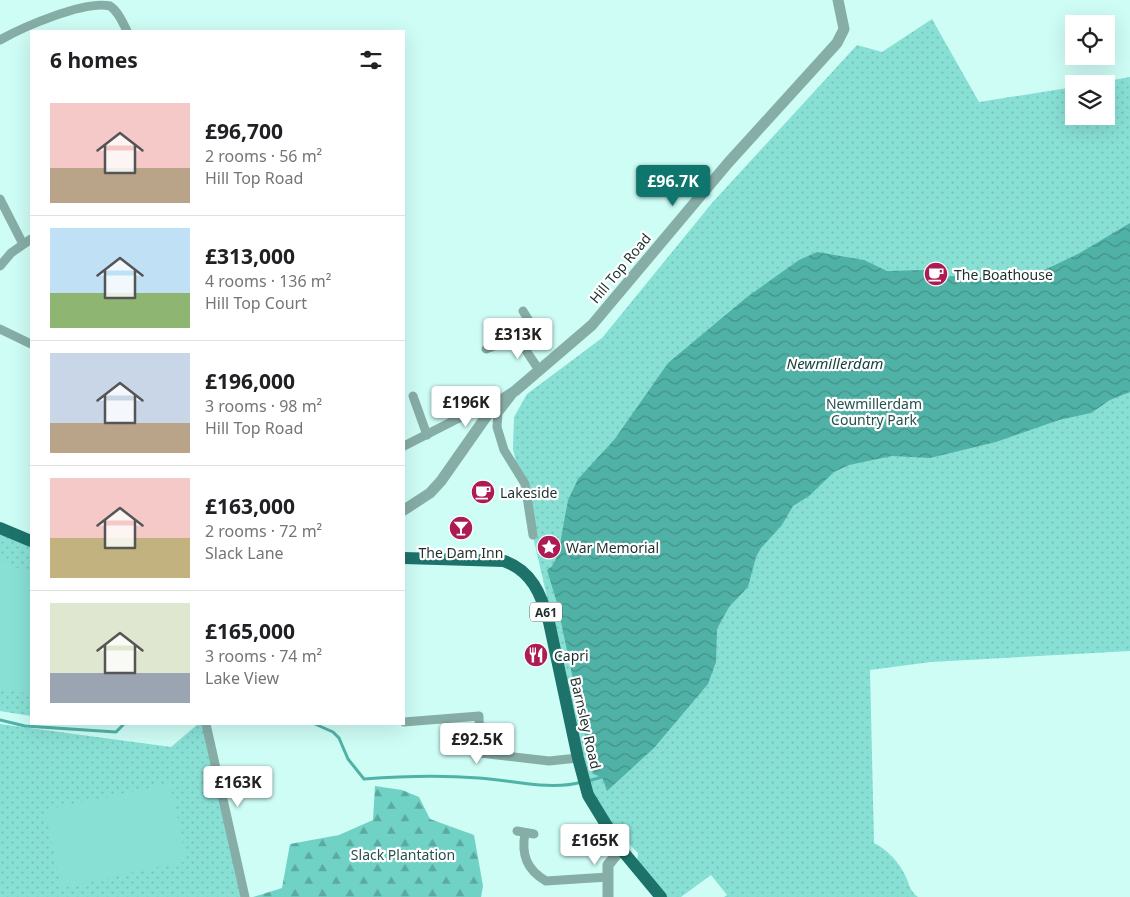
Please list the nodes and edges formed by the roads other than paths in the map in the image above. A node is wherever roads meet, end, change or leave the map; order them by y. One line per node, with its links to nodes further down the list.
1 (838, 0): 12 (street, Hill Top Road)
2 (126, 30): 3 (street)
3 (0, 40)
4 (0, 199): 5 (street)
5 (27, 241): 6 (street)
6 (0, 266)
7 (523, 310): 9 (street)
8 (0, 329): 10 (street)
9 (517, 336): 11 (street); 12 (street)
10 (30, 344)
11 (486, 350)
12 (539, 370): 13 (street, Hill Top Road)
13 (514, 391): 15 (street, Hill Top Road); 20 (street)
14 (413, 396): 16 (street)
15 (496, 404): 16 (street); 18 (street, Hill Top Road)
16 (428, 435): 17 (street)
17 (405, 446)
18 (405, 509)
19 (0, 528): 21 (main road)
20 (533, 535)
21 (29, 541)
22 (405, 558): 25 (main road, Barnsley Road / A61)
23 (405, 722): 25 (street)
24 (206, 725): 29 (street)
25 (578, 758): 27 (main road, Barnsley Road / A61)
26 (526, 833): 28 (street)
27 (621, 848): 28 (street); 31 (main road, Barnsley Road / A61)
28 (608, 876): 30 (street)
29 (245, 897)
30 (608, 897)
31 (661, 897)

